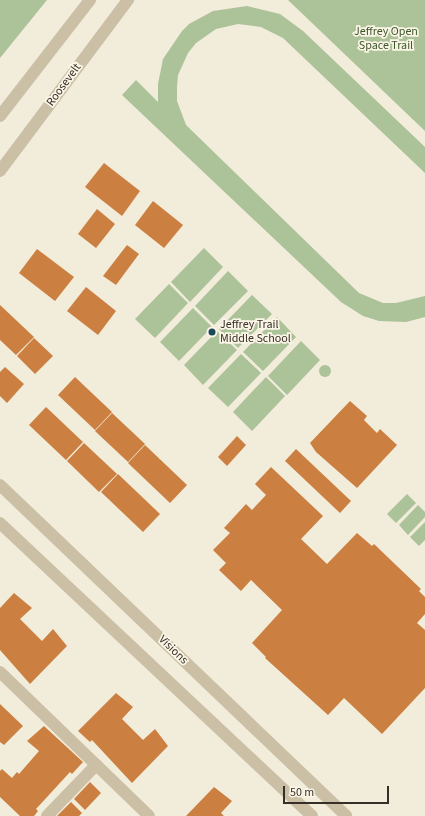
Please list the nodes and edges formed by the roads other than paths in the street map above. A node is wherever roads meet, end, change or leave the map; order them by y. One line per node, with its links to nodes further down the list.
1 (90, 0): 3 (street)
2 (128, 0): 4 (street, Roosevelt)
3 (0, 116)
4 (0, 171)
5 (0, 485): 12 (street, Visions)
6 (0, 523): 11 (street)
7 (0, 672): 8 (street)
8 (96, 765): 9 (street); 10 (street)
9 (47, 816)
10 (149, 816)
11 (312, 816)
12 (346, 816)

